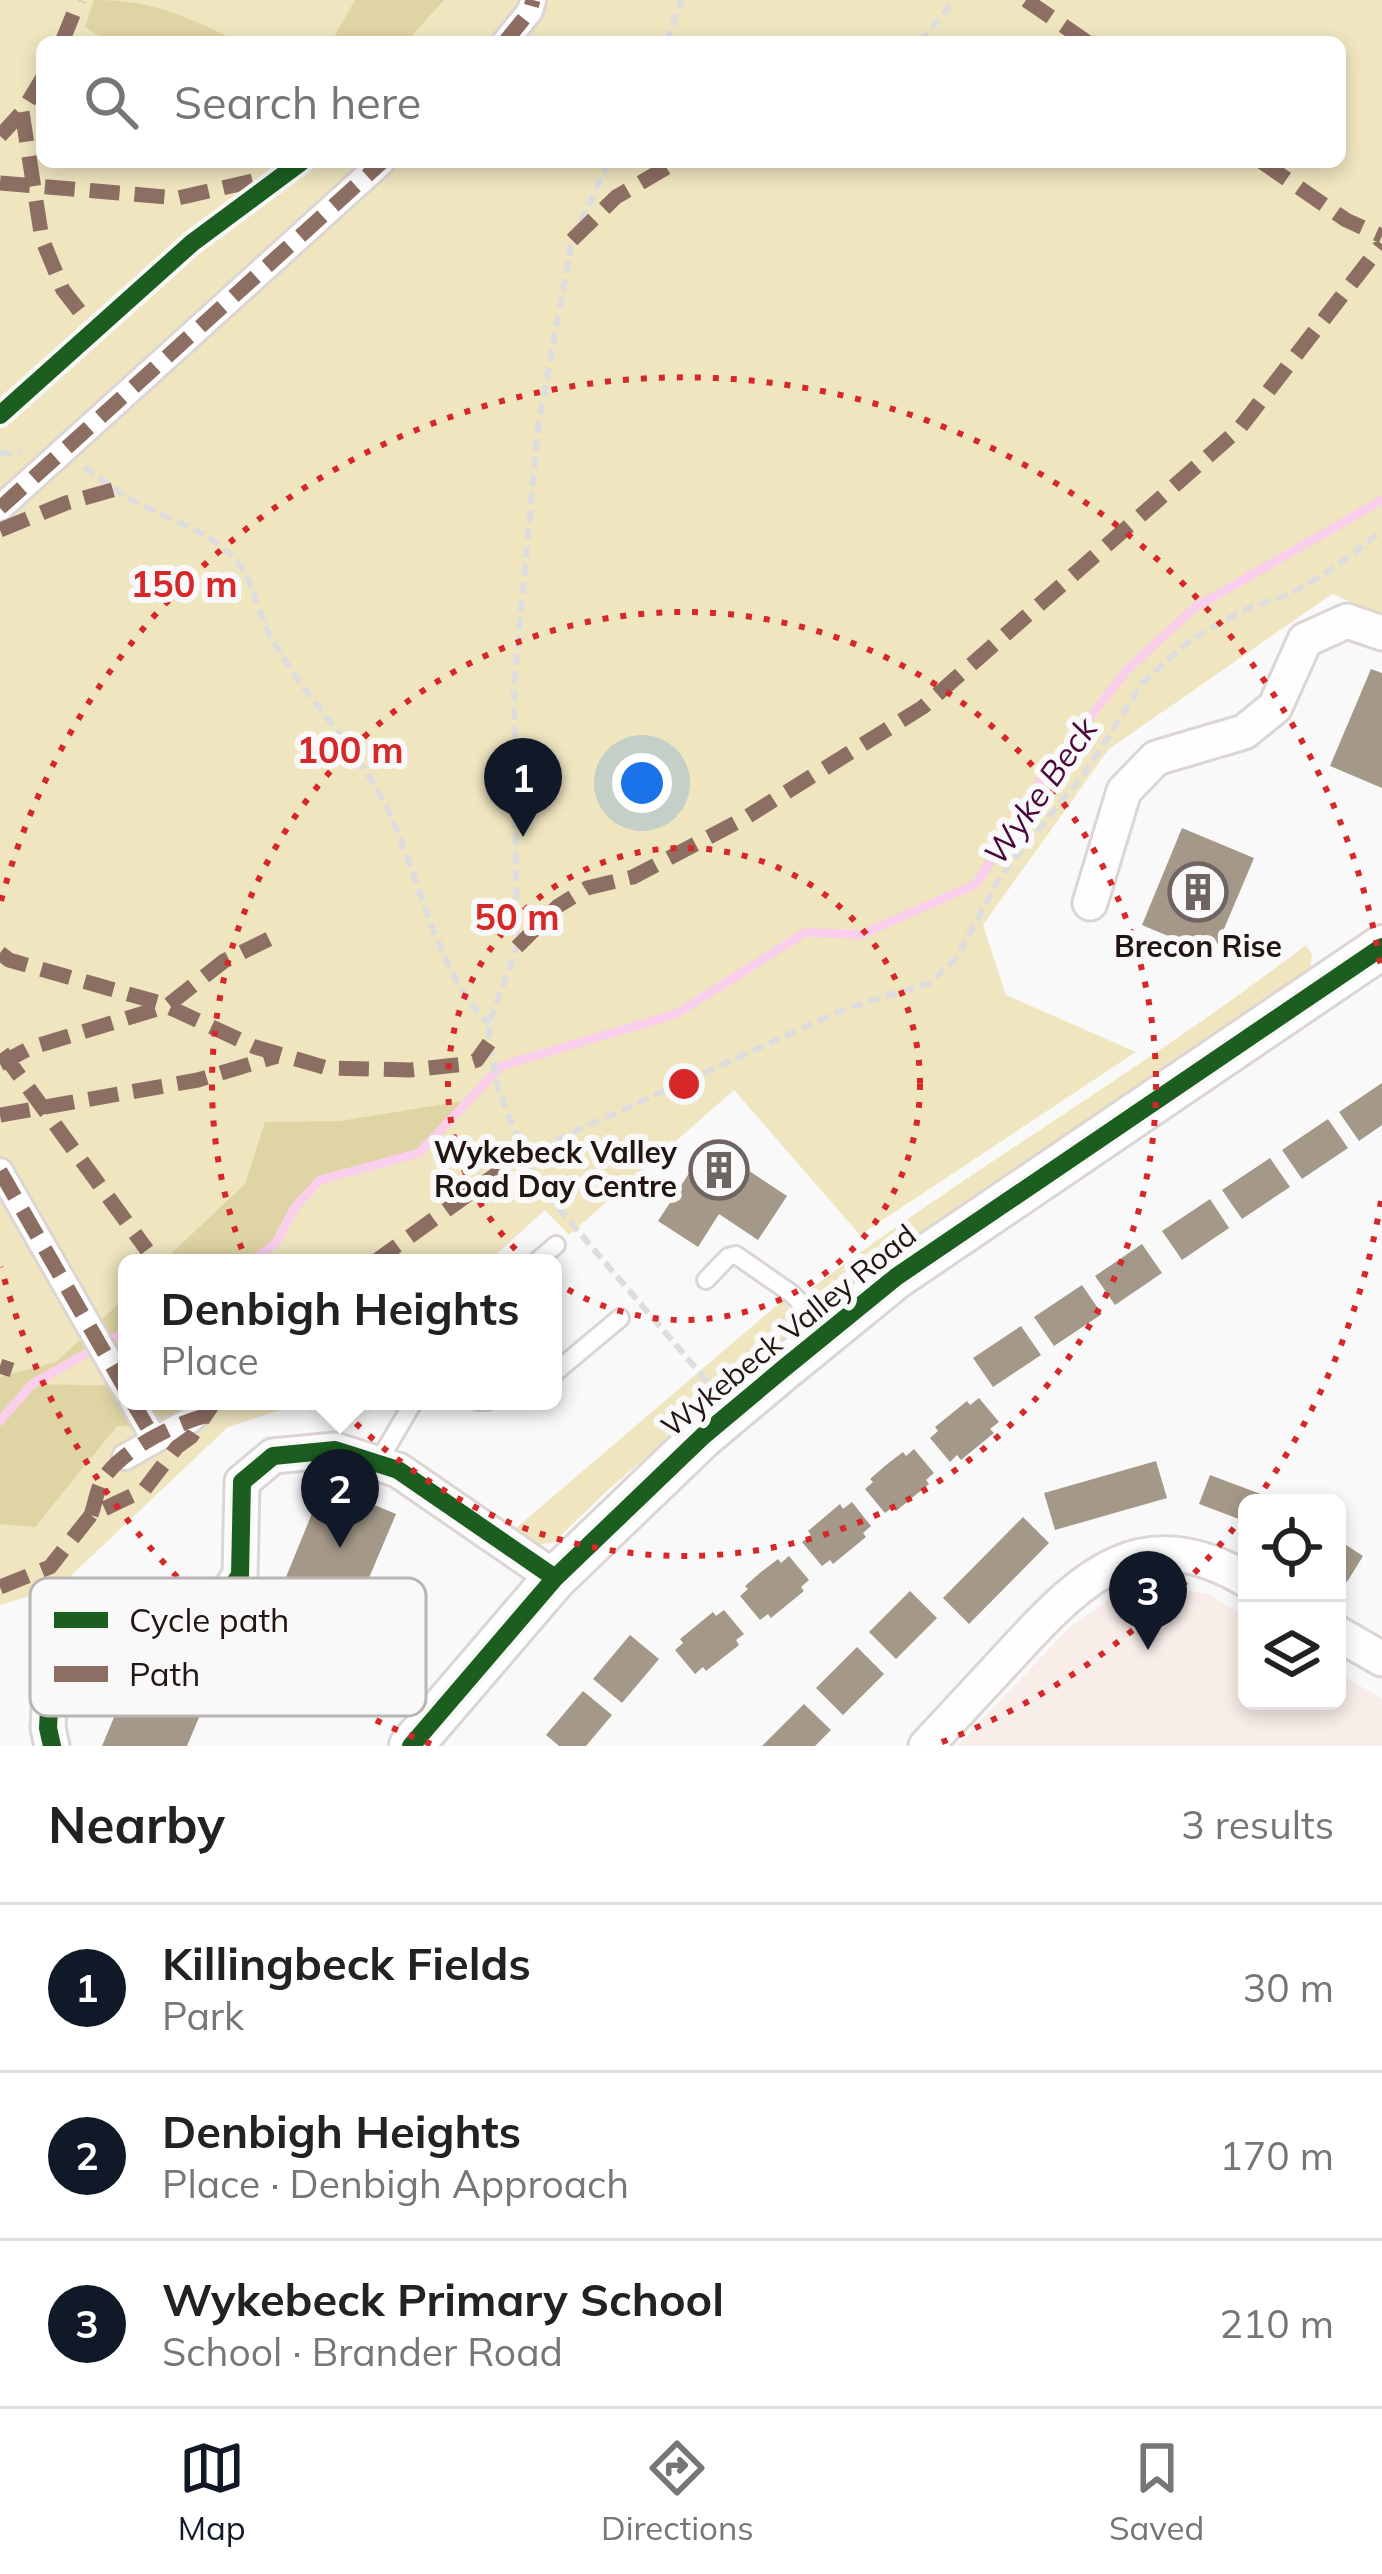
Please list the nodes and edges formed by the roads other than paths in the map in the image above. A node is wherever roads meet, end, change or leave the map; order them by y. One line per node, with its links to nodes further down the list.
1 (533, 0): 2 (street)
2 (510, 36)
3 (375, 168): 4 (street)
4 (0, 508)
5 (1382, 633): 6 (street)
6 (1090, 903)
7 (1382, 947): 13 (street, Wykebeck Valley Road)
8 (0, 1171): 15 (street)
9 (556, 1245): 10 (lane)
10 (546, 1254)
11 (706, 1280): 13 (lane)
12 (620, 1318): 14 (lane)
13 (828, 1332): 24 (street, Wykebeck Valley Road)
14 (562, 1366)
15 (118, 1377)
16 (137, 1410): 19 (street)
17 (409, 1410): 21 (lane)
18 (192, 1419): 19 (street)
19 (155, 1440): 20 (street)
20 (125, 1456)
21 (377, 1464): 23 (street); 24 (street)
22 (1238, 1576): 30 (street)
23 (238, 1578)
24 (555, 1578): 29 (street, Wykebeck Valley Road)
25 (1346, 1638): 26 (street)
26 (1382, 1659)
27 (49, 1716): 28 (street)
28 (52, 1746)
29 (411, 1746)
30 (926, 1746)

